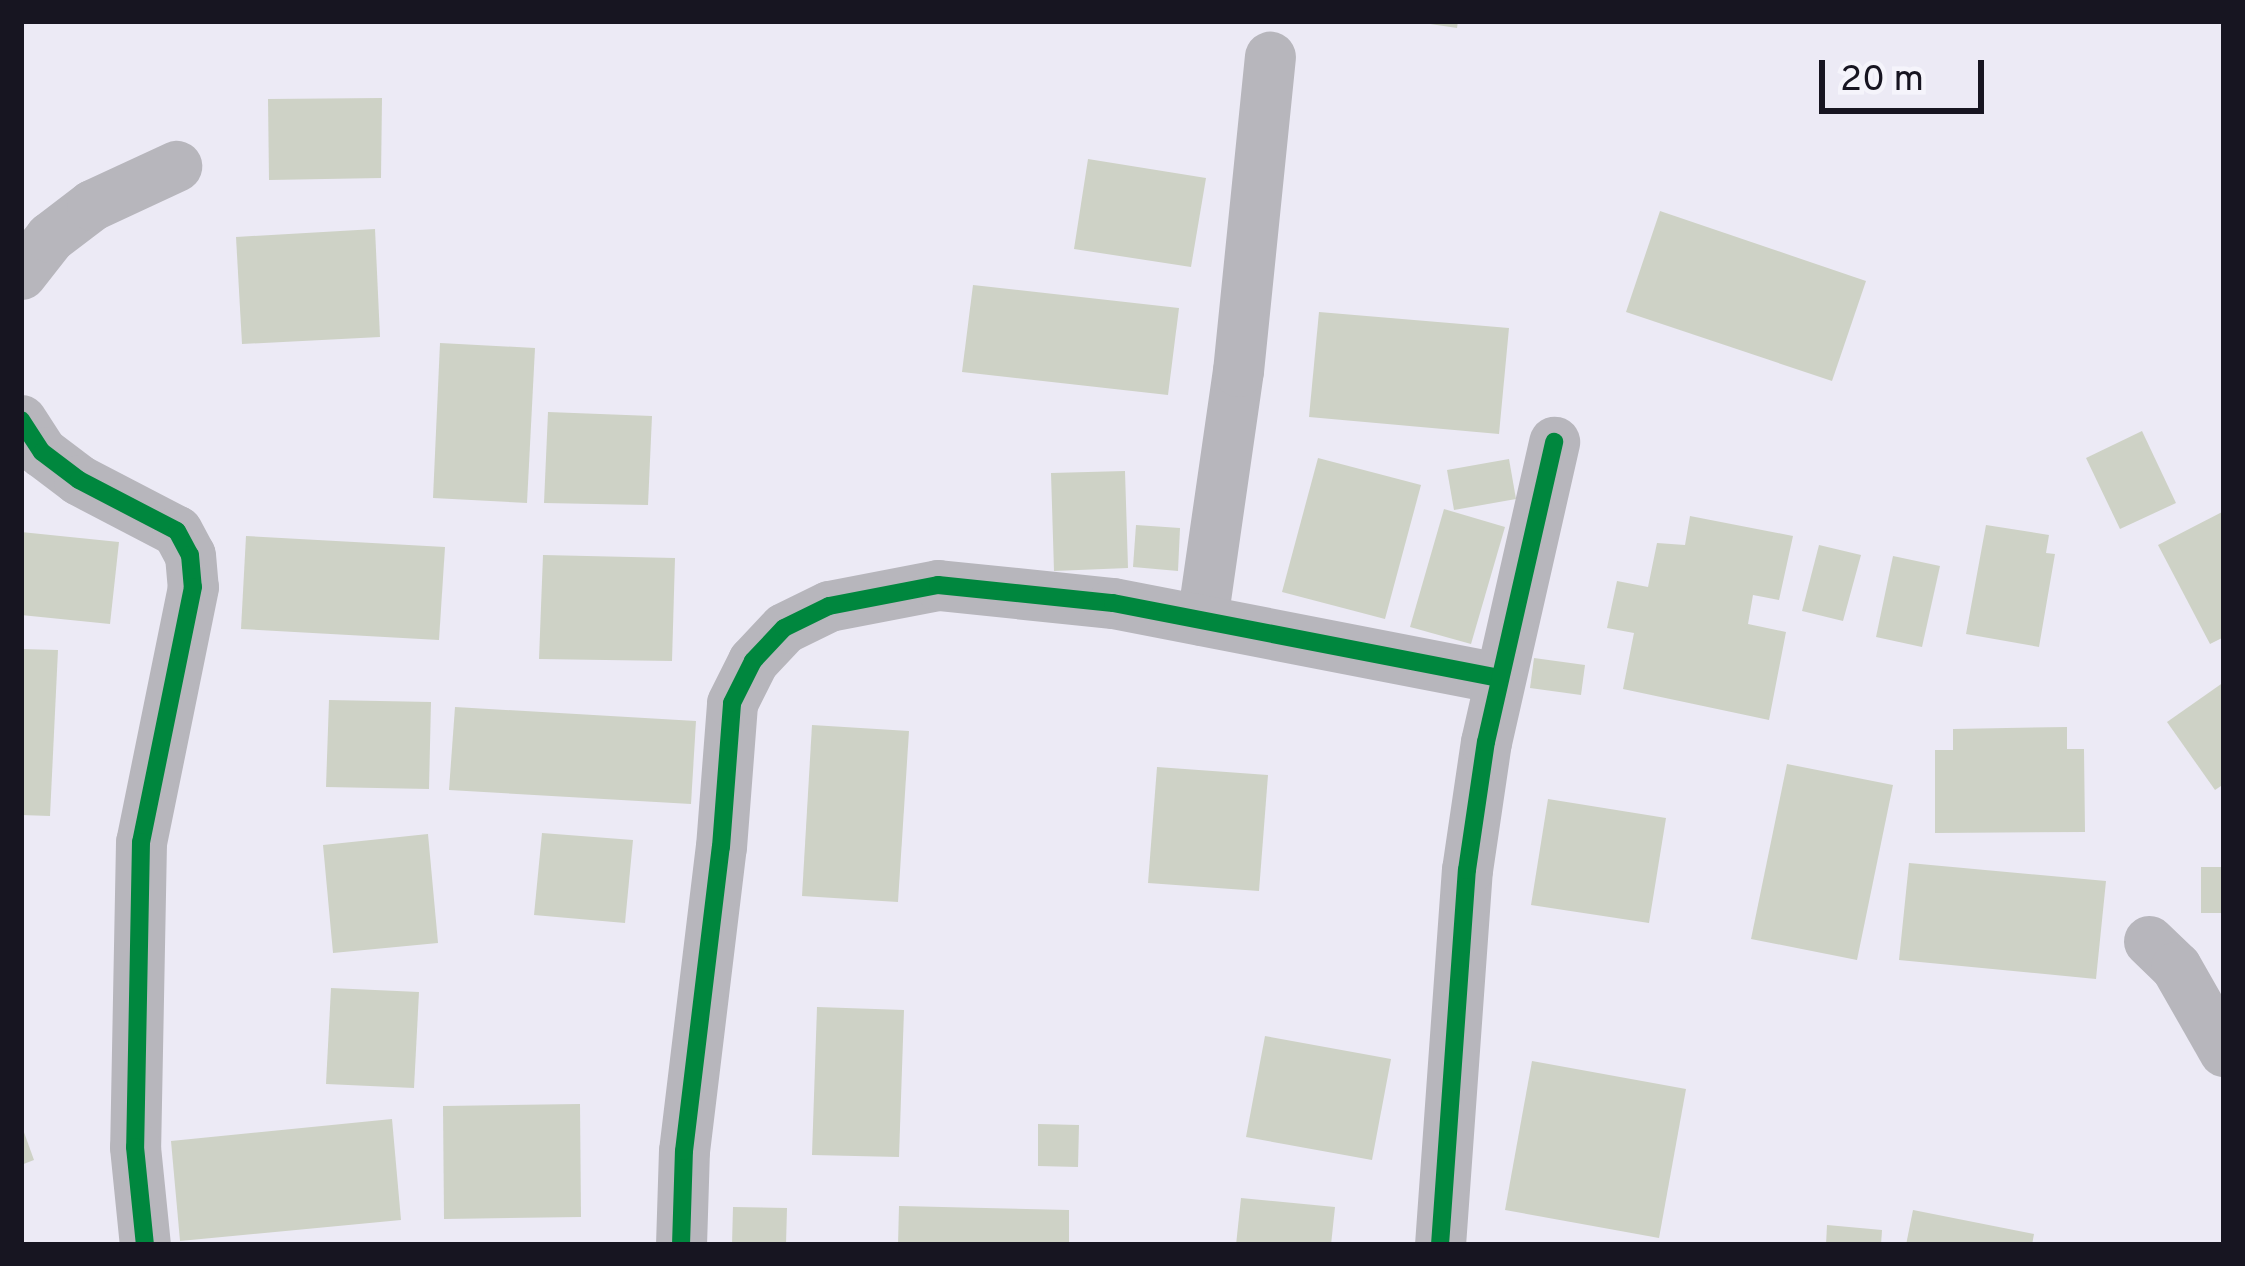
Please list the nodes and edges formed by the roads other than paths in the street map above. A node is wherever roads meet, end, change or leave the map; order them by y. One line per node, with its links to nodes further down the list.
1 (1270, 57): 6 (street)
2 (176, 166): 3 (street)
3 (21, 274)
4 (21, 420): 10 (street)
5 (1554, 442): 7 (street)
6 (1202, 620): 7 (street); 12 (street)
7 (1500, 678): 13 (street)
8 (2149, 940): 9 (street)
9 (2224, 1051)
10 (145, 1245)
11 (669, 1245): 12 (street)
12 (681, 1245)
13 (1440, 1245)

